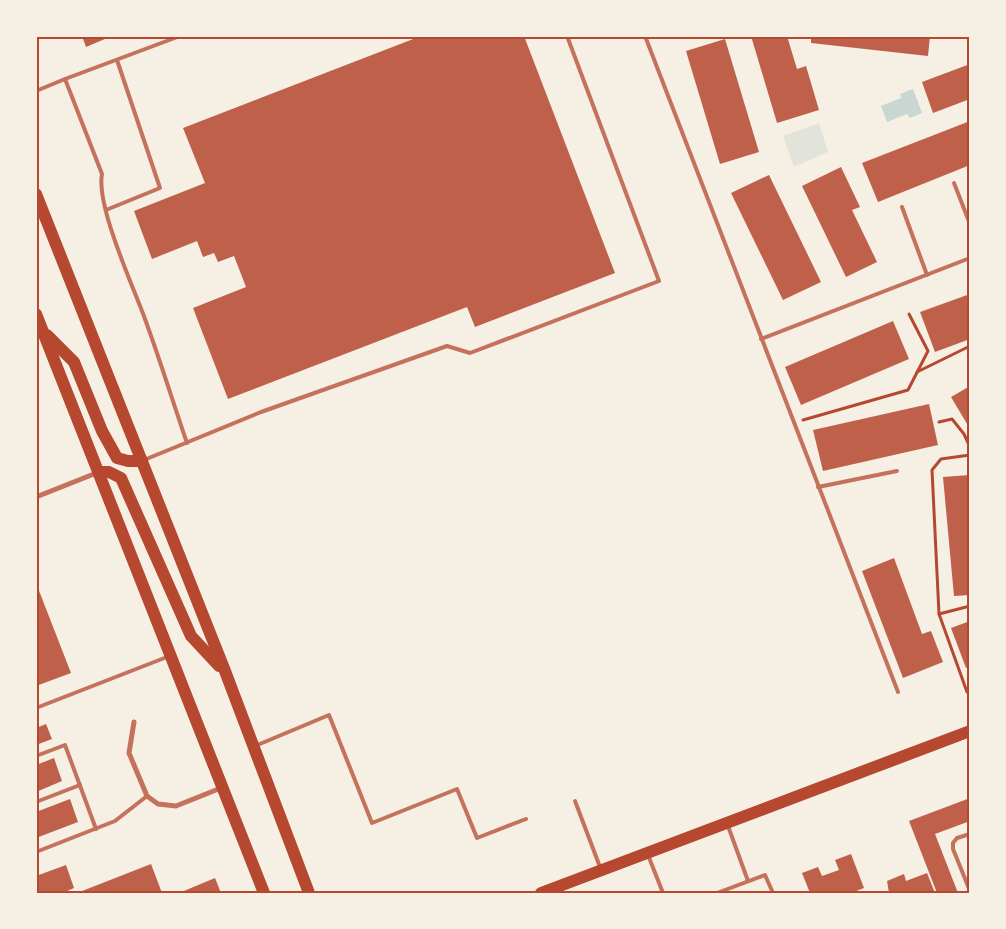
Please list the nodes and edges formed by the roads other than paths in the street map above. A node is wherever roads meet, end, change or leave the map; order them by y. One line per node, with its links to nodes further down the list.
1 (180, 36): 4 (lane)
2 (567, 36): 17 (lane)
3 (644, 36): 16 (lane)
4 (116, 60): 5 (lane); 10 (lane)
5 (65, 79): 6 (lane); 10 (lane)
6 (36, 91)
7 (954, 183): 11 (lane)
8 (36, 194): 18 (main road)
9 (902, 207): 13 (lane)
10 (106, 210): 17 (lane)
11 (970, 224)
12 (970, 258): 13 (lane)
13 (927, 275): 16 (lane)
14 (36, 314): 15 (main road)
15 (43, 332): 18 (main road); 20 (main road)
16 (761, 339): 21 (lane)
17 (187, 443): 18 (lane)
18 (142, 461): 24 (main road)
19 (897, 471): 21 (lane)
20 (99, 472): 22 (street); 23 (main road); 24 (main road)
21 (818, 487): 25 (lane)
22 (36, 497)
23 (170, 656): 26 (lane); 32 (main road)
24 (224, 672): 29 (main road)
25 (898, 692)
26 (36, 708)
27 (134, 722): 33 (street)
28 (970, 731): 37 (main road)
29 (253, 747): 36 (lane); 46 (main road)
30 (36, 756): 31 (lane)
31 (80, 785): 34 (lane); 38 (lane)
32 (222, 788): 33 (street); 45 (main road)
33 (147, 796): 38 (lane)
34 (36, 802)
35 (575, 802): 42 (lane)
36 (526, 819)
37 (727, 823): 41 (main road); 43 (lane)
38 (96, 829): 40 (lane)
39 (970, 834): 44 (lane)
40 (36, 852)
41 (648, 852): 42 (main road); 48 (lane)
42 (601, 870): 47 (main road)
43 (748, 881): 49 (lane); 50 (lane)
44 (970, 891)
45 (264, 893)
46 (309, 893)
47 (541, 893)
48 (663, 893)
49 (717, 893)
50 (773, 893)

